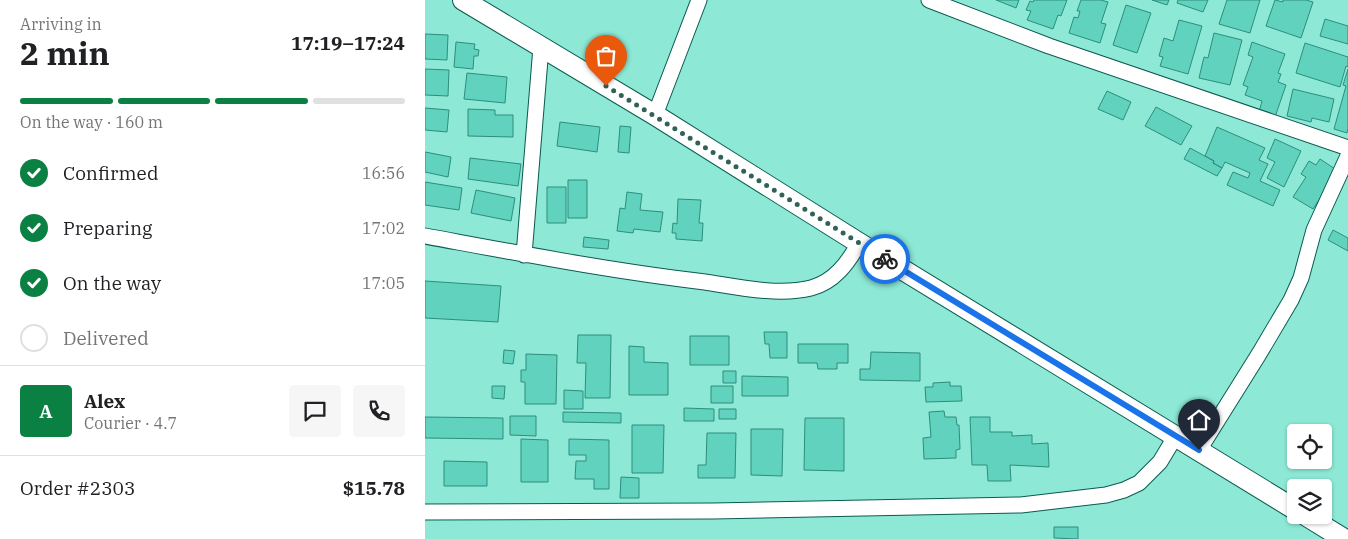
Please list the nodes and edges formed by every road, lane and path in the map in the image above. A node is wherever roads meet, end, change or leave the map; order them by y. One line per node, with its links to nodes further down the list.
1 (463, 0): 4 (main road)
2 (699, 0): 5 (street)
3 (929, 0): 6 (street)
4 (541, 47): 5 (main road); 10 (street)
5 (655, 115): 9 (main road)
6 (1348, 148)
7 (1348, 156): 12 (street)
8 (425, 236): 10 (street)
9 (859, 243): 10 (street); 11 (main road)
10 (524, 255)
11 (1175, 437): 12 (main road); 14 (street)
12 (1199, 450): 13 (main road)
13 (1287, 504)
14 (425, 512)
15 (1320, 524): 16 (main road)
16 (1344, 539)

